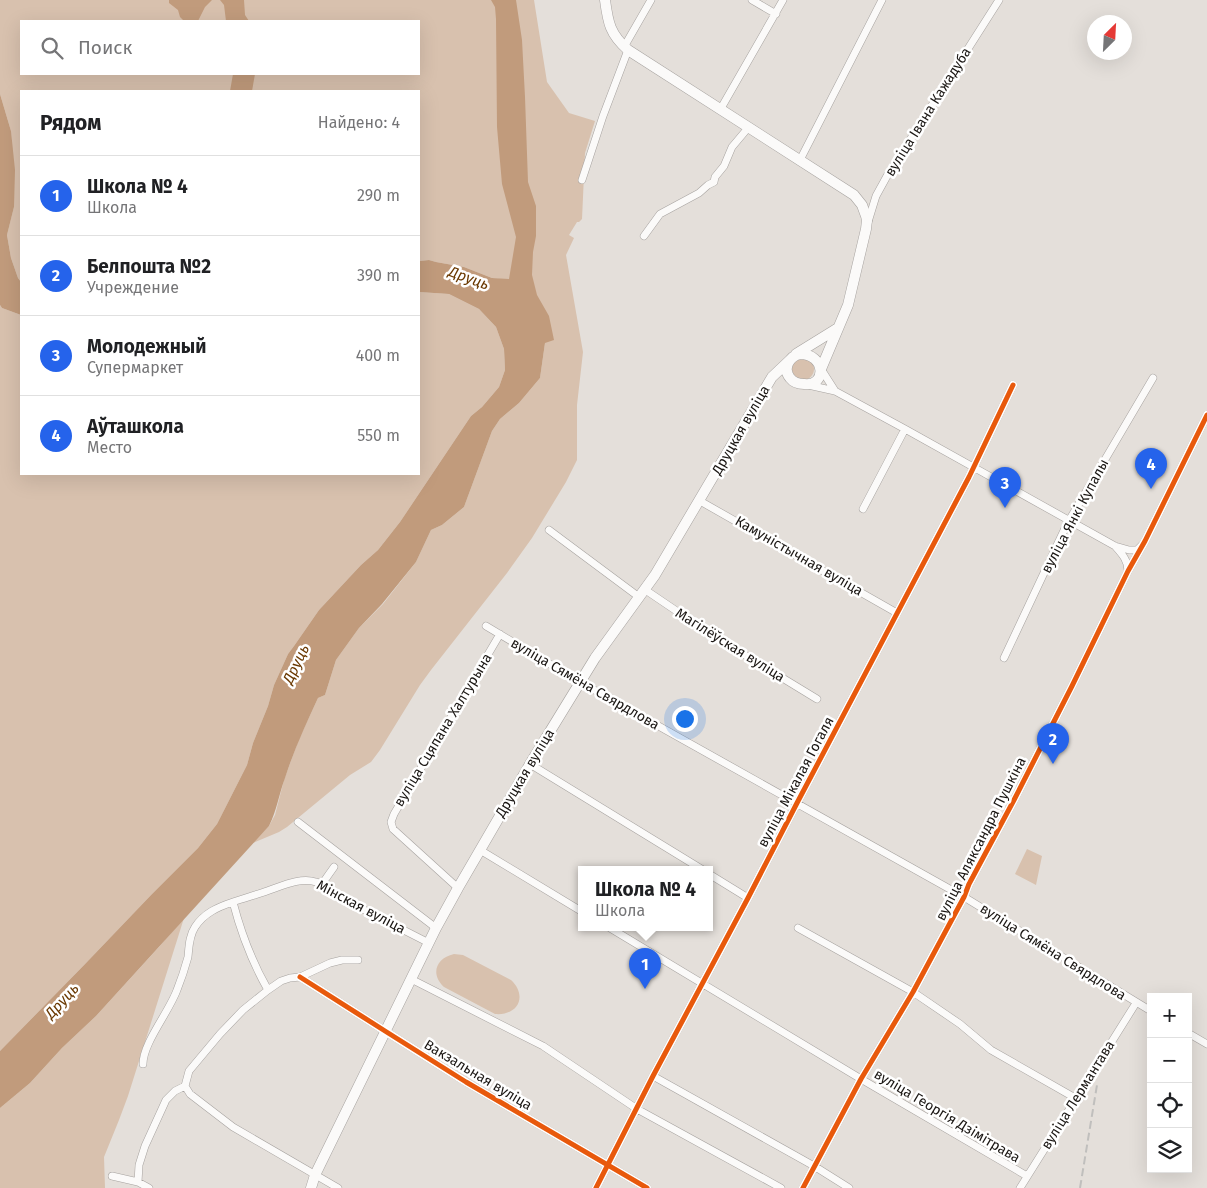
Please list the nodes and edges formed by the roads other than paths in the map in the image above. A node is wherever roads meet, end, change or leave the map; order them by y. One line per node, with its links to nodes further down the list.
1 (605, 0): 8 (main road)
2 (651, 0): 8 (street)
3 (752, 0): 7 (street)
4 (783, 0): 7 (street)
5 (882, 0): 11 (street)
6 (999, 0): 13 (street, вуліца Івана Кажадуба)
7 (776, 14): 9 (street)
8 (626, 49): 9 (main road); 12 (street)
9 (720, 110): 10 (main road)
10 (748, 128): 11 (main road); 14 (street)
11 (800, 160): 13 (main road)
12 (582, 180)
13 (866, 229): 15 (main road)
14 (644, 236)
15 (838, 328): 16 (main road, Друцкая вуліца); 17 (main road)
16 (792, 357): 17 (main road); 18 (main road, Друцкая вуліца); 20 (main road)
17 (821, 369): 21 (main road); 23 (street)
18 (772, 377): 20 (main road, Друцкая вуліца); 27 (main road, Друцкая вуліца)
19 (1153, 378): 29 (street, вуліца Янкі Купалы)
20 (794, 381): 21 (main road, Друцкая вуліца)
21 (807, 385): 23 (street)
22 (1013, 385): 26 (street, вуліца Мікалая Гогаля)
23 (835, 391): 25 (street)
24 (1207, 415): 31 (street, вуліца Аляксандра Пушкіна)
25 (905, 429): 26 (street); 28 (street)
26 (974, 468): 29 (street); 35 (street, вуліца Мікалая Гогаля)
27 (700, 500): 34 (main road, Друцкая вуліца); 35 (street, Камуністычная вуліца)
28 (863, 508)
29 (1070, 521): 32 (street); 38 (street, вуліца Янкі Купалы)
30 (549, 530): 34 (street, Магілёўская вуліца)
31 (1145, 541): 32 (street); 33 (street, вуліца Аляксандра Пушкіна)
32 (1115, 546): 33 (street)
33 (1128, 571): 50 (street, вуліца Аляксандра Пушкіна)
34 (642, 593): 39 (main road, Друцкая вуліца); 40 (street, Магілёўская вуліца)
35 (897, 613): 42 (street, вуліца Мікалая Гогаля)
36 (486, 626): 37 (street, вуліца Сямёна Свярдлова)
37 (500, 634): 39 (street, вуліца Сямёна Свярдлова); 49 (street, вуліца Сцяпана Халтурына)
38 (1004, 658)
39 (580, 682): 41 (main road, Друцкая вуліца); 42 (street, вуліца Сямёна Свярдлова)
40 (817, 699)
41 (530, 764): 44 (main road, Друцкая вуліца); 45 (street)
42 (796, 803): 50 (street, вуліца Сямёна Свярдлова); 51 (street, вуліца Мікалая Гогаля)
43 (298, 822): 54 (street)
44 (480, 850): 49 (main road, Друцкая вуліца); 53 (street)
45 (696, 866)
46 (334, 867): 48 (street)
47 (713, 876): 51 (street)
48 (322, 884): 52 (street, Мінская вуліца); 57 (street, Мінская вуліца)
49 (458, 888): 54 (main road, Друцкая вуліца)
50 (964, 897): 63 (street, вуліца Аляксандра Пушкіна); 64 (street, вуліца Сямёна Свярдлова)
51 (748, 898): 61 (street, вуліца Мікалая Гогаля)
52 (233, 902): 62 (street); 69 (street, Мінская вуліца)
53 (578, 909)
54 (436, 928): 57 (main road, Друцкая вуліца)
55 (798, 928): 63 (street)
56 (615, 931): 61 (street, вуліца Георгія Дзімітрава)
57 (429, 943): 60 (main road, Друцкая вуліца)
58 (358, 960): 59 (street)
59 (300, 977): 62 (street); 66 (street, Вакзальная вуліца)
60 (411, 979): 66 (main road, Друцкая вуліца); 74 (street)
61 (702, 983): 70 (street, вуліца Мікалая Гогаля); 71 (street, вуліца Георгія Дзімітрава)
62 (268, 990): 72 (street)
63 (912, 992): 71 (street, вуліца Аляксандра Пушкіна); 73 (street)
64 (1136, 1002): 65 (street, вуліца Сямёна Свярдлова); 73 (street, вуліца Лермантава)
65 (1147, 1009)
66 (385, 1031): 75 (street, Вакзальная вуліца); 77 (main road, Друцкая вуліца)
67 (1192, 1035): 68 (street)
68 (1207, 1044)
69 (143, 1064)
70 (653, 1076): 74 (street, вуліца Мікалая Гогаля); 76 (street)
71 (861, 1079): 76 (street, вуліца Аляксандра Пушкіна); 79 (street, вуліца Георгія Дзімітрава)
72 (185, 1086): 77 (street); 80 (street)
73 (1077, 1099): 79 (street, вуліца Лермантава)
74 (637, 1109): 75 (street, вуліца Мікалая Гогаля); 86 (street)
75 (608, 1165): 84 (street, вуліца Мікалая Гогаля); 85 (street, Вакзальная вуліца)
76 (814, 1166): 87 (street, вуліца Аляксандра Пушкіна); 88 (street)
77 (315, 1175): 82 (main road, Друцкая вуліца); 83 (street)
78 (112, 1176): 80 (street)
79 (1027, 1176): 89 (street, вуліца Лермантава)
80 (138, 1182): 81 (street)
81 (148, 1188)
82 (311, 1188)
83 (338, 1188)
84 (596, 1188)
85 (647, 1188)
86 (782, 1188)
87 (803, 1188)
88 (849, 1188)
89 (1020, 1188)

